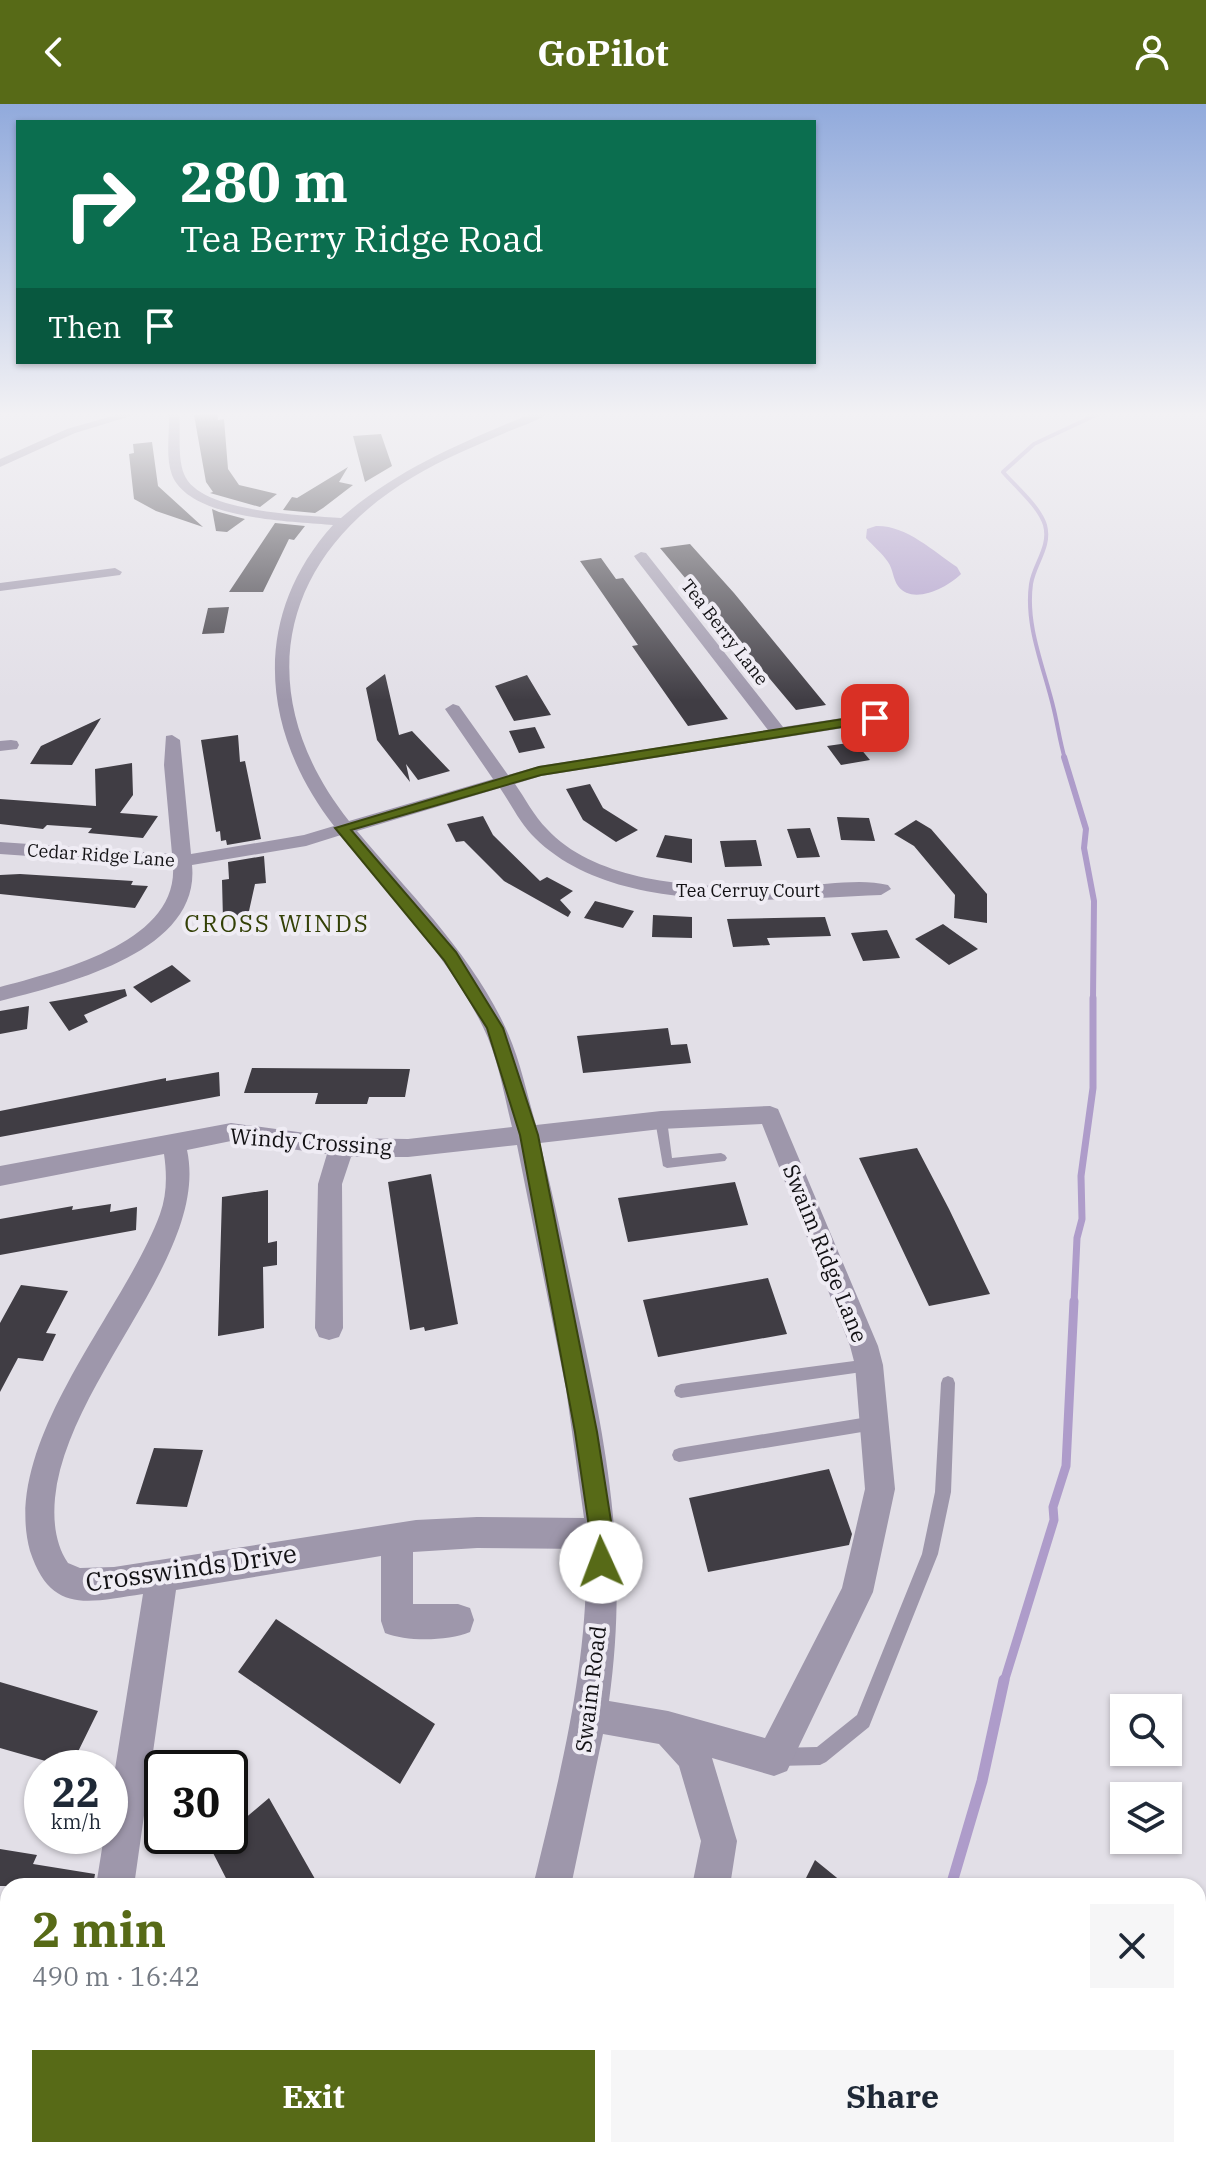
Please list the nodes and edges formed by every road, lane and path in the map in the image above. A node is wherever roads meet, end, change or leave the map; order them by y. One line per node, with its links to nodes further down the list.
1 (241, 508): 3 (street)
2 (360, 508): 3 (street, Swaim Road)
3 (342, 522): 12 (street, Swaim Road)
4 (641, 556): 9 (street, Tea Berry Lane)
5 (115, 572): 6 (street)
6 (0, 587)
7 (453, 709): 11 (street, Tea Cerruy Court)
8 (875, 718): 9 (street, Cedar Ridge Lane)
9 (778, 732): 11 (street, Cedar Ridge Lane)
10 (172, 740): 14 (street)
11 (503, 780): 12 (street, Cedar Ridge Lane); 15 (street, Tea Cerruy Court)
12 (342, 828): 14 (street, Cedar Ridge Lane); 18 (street, Swaim Road)
13 (0, 848): 14 (street, Cedar Ridge Lane)
14 (182, 861): 16 (street)
15 (881, 889)
16 (0, 994)
17 (661, 1120): 18 (street, Swaim Ridge Lane); 21 (lane); 24 (street, Swaim Ridge Lane)
18 (529, 1135): 20 (street, Windy Crossing); 29 (street, Swaim Road)
19 (174, 1145): 20 (street, Windy Crossing); 22 (street, Windy Crossing); 31 (street, Crosswinds Drive)
20 (342, 1147): 23 (street)
21 (721, 1158)
22 (0, 1176)
23 (329, 1328)
24 (869, 1365): 26 (lane); 27 (street, Swaim Ridge Lane)
25 (948, 1383): 35 (lane)
26 (681, 1391)
27 (874, 1423): 28 (lane); 35 (street, Swaim Ridge Lane)
28 (679, 1455)
29 (601, 1534): 30 (street, Crosswinds Drive); 33 (street, Swaim Road)
30 (397, 1539): 31 (street, Crosswinds Drive); 32 (street)
31 (162, 1577): 36 (street)
32 (458, 1620)
33 (591, 1715): 34 (street); 37 (street, Swaim Road)
34 (668, 1728): 35 (street); 38 (street)
35 (774, 1758)
36 (116, 1878)
37 (554, 1878)
38 (712, 1878)

